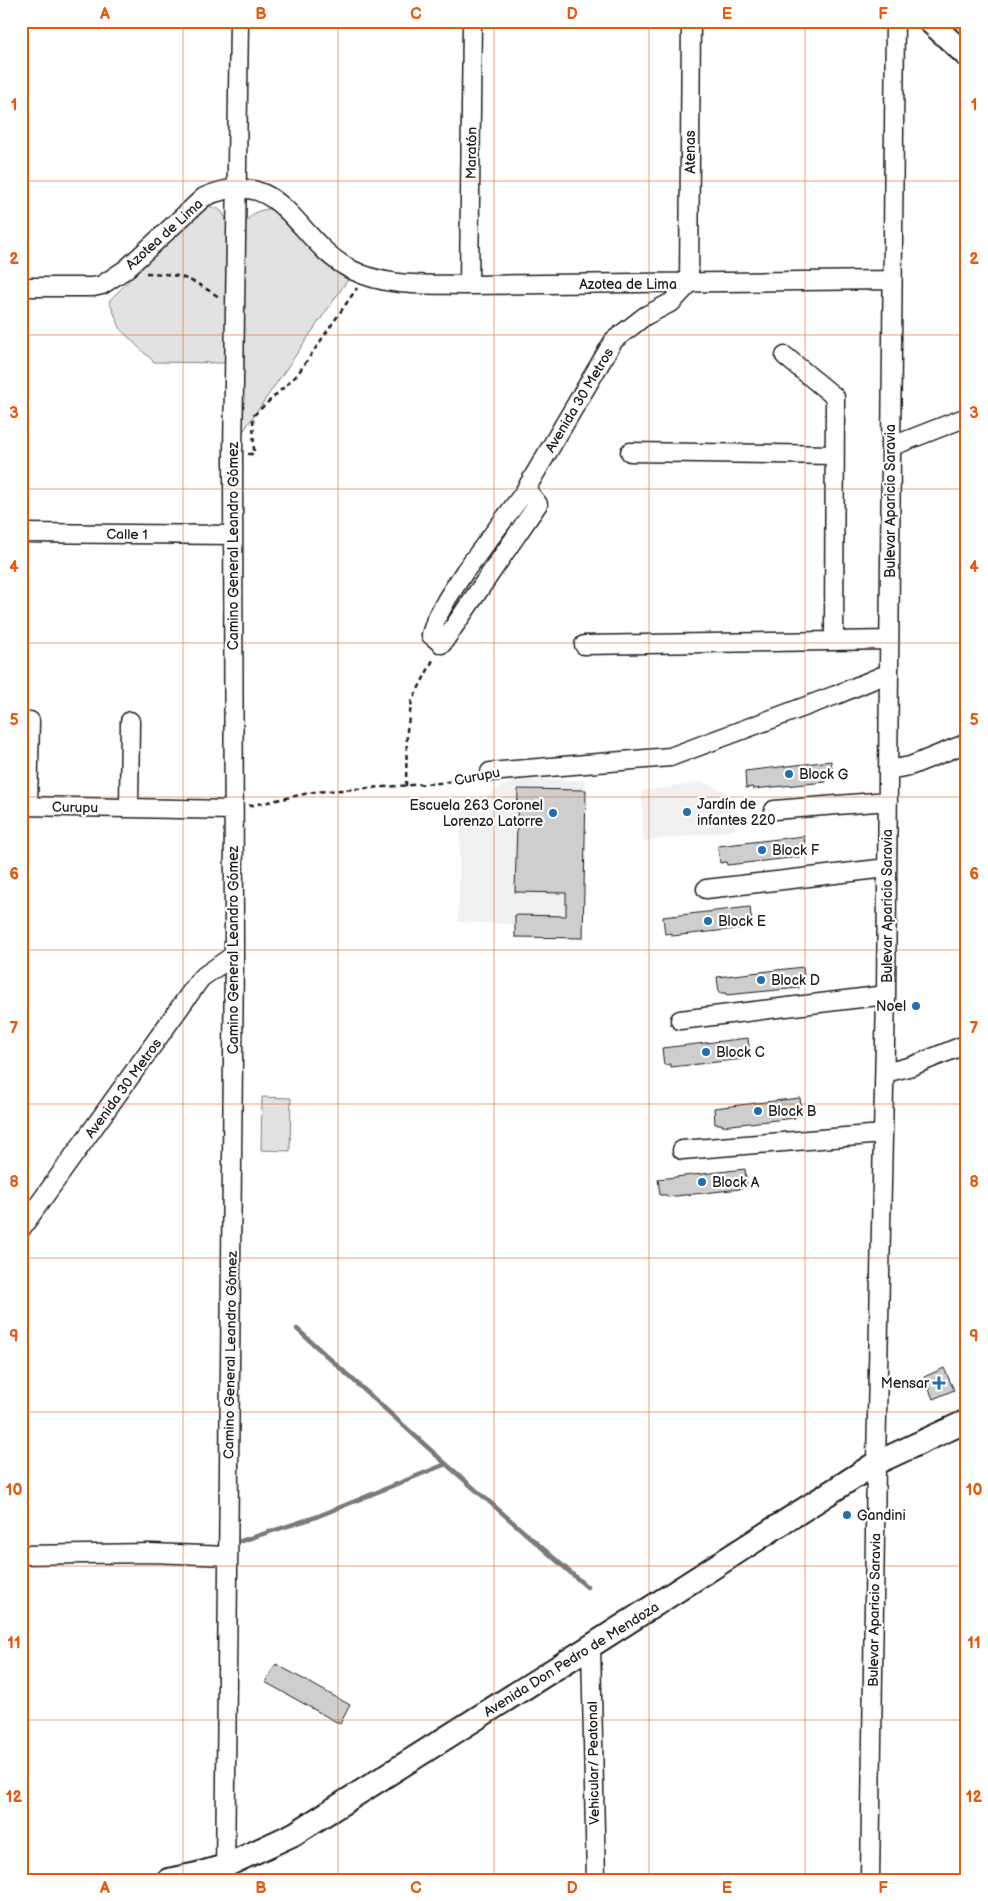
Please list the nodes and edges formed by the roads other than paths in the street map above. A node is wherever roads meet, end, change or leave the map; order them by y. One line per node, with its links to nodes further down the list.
1 (238, 21): 7 (street, Camino General Leandro Gómez)
2 (472, 21): 10 (street, Maratón)
3 (691, 21): 9 (street, Atenas)
4 (895, 21): 8 (street, Bulevar Aparicio Saravia)
5 (930, 21): 6 (main road)
6 (967, 56)
7 (237, 188): 10 (street, Azotea de Lima); 11 (street, Azotea de Lima); 18 (street, Camino General Leandro Gómez)
8 (892, 280): 9 (street, Azotea de Lima); 14 (street, Bulevar Aparicio Saravia)
9 (690, 284): 10 (street, Azotea de Lima); 21 (street, Avenida 30 Metros)
10 (469, 285)
11 (21, 287)
12 (785, 356): 16 (street)
13 (967, 416): 14 (street)
14 (890, 447): 19 (street, Bulevar Aparicio Saravia)
15 (630, 452): 16 (street)
16 (834, 455): 20 (street)
17 (21, 533): 18 (street, Calle 1)
18 (233, 535): 32 (street, Camino General Leandro Gómez)
19 (889, 640): 20 (street); 23 (street, Bulevar Aparicio Saravia)
20 (834, 641): 22 (street)
21 (442, 644)
22 (584, 645)
23 (889, 673): 27 (street, Bulevar Aparicio Saravia); 28 (street, Curupu)
24 (30, 721): 30 (street)
25 (130, 722): 31 (street)
26 (967, 743): 27 (street)
27 (888, 770): 29 (street, Bulevar Aparicio Saravia)
28 (490, 772)
29 (888, 801): 33 (street); 34 (street, Bulevar Aparicio Saravia)
30 (25, 806): 31 (street, Curupu)
31 (129, 808): 32 (street, Curupu)
32 (233, 810): 36 (street, Camino General Leandro Gómez)
33 (774, 810)
34 (887, 868): 35 (street); 37 (street, Bulevar Aparicio Saravia)
35 (706, 890)
36 (234, 955): 43 (street, Avenida 30 Metros); 47 (street, Camino General Leandro Gómez)
37 (886, 995): 38 (street); 40 (street, Bulevar Aparicio Saravia)
38 (680, 1020)
39 (967, 1044): 40 (street)
40 (885, 1073): 41 (street, Bulevar Aparicio Saravia)
41 (883, 1134): 42 (street); 45 (street, Bulevar Aparicio Saravia)
42 (682, 1150)
43 (21, 1229)
44 (967, 1420): 45 (main road, Avenida Don Pedro de Mendoza)
45 (876, 1463): 48 (main road, Avenida Don Pedro de Mendoza); 52 (street, Bulevar Aparicio Saravia)
46 (21, 1555): 47 (street)
47 (228, 1556): 49 (street, Camino General Leandro Gómez)
48 (591, 1646): 49 (main road, Avenida Don Pedro de Mendoza); 51 (street, Vehicular/ Peatonal)
49 (225, 1873): 50 (main road, Avenida Don Pedro de Mendoza)
50 (168, 1880)
51 (596, 1880)
52 (870, 1880)

